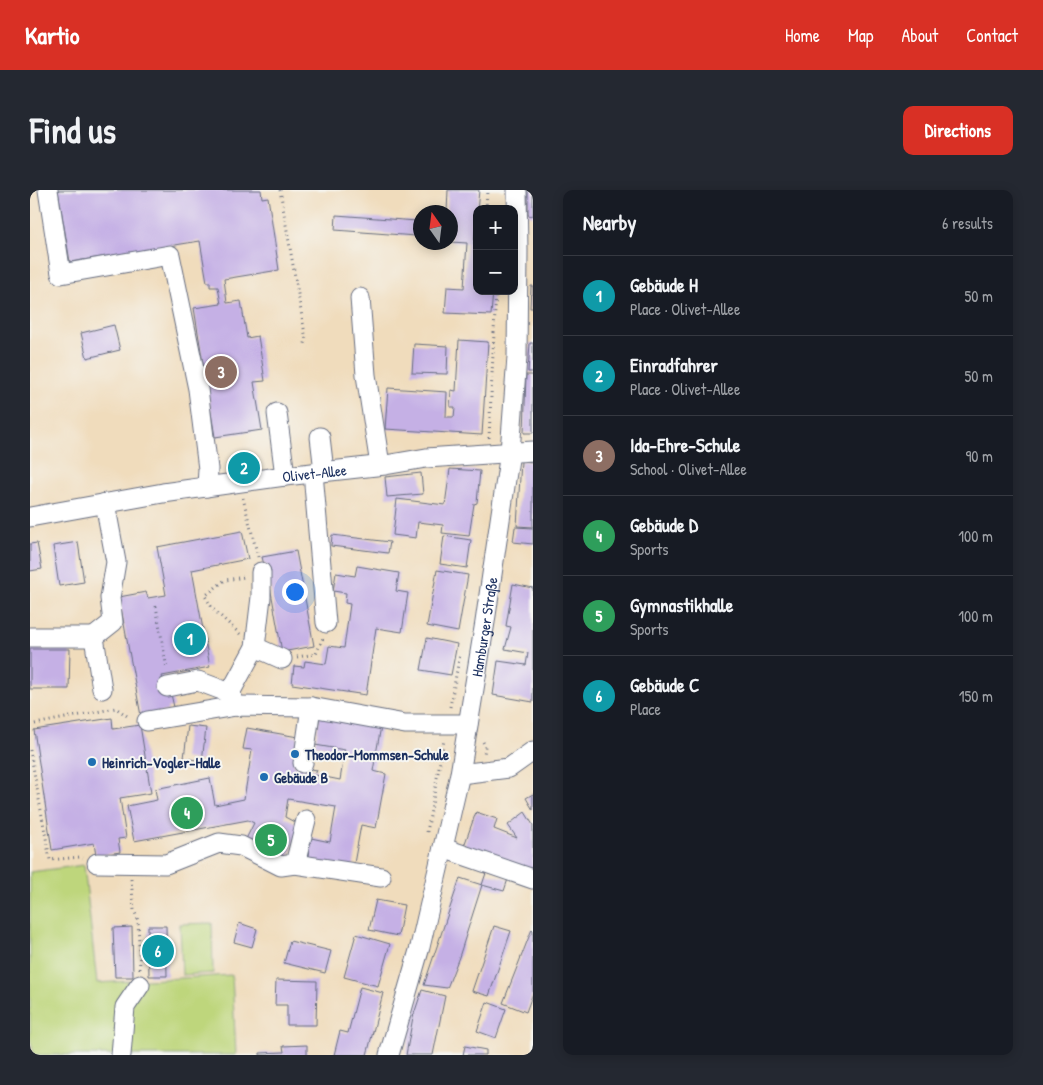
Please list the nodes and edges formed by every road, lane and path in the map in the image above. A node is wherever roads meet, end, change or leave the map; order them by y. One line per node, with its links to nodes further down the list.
1 (48, 190): 19 (street)
2 (280, 190): 9 (path)
3 (487, 190): 5 (path)
4 (517, 190): 8 (street, Hamburger Straße)
5 (486, 205)
6 (496, 295): 14 (path)
7 (360, 298): 15 (street)
8 (525, 334): 13 (street, Hamburger Straße)
9 (304, 347)
10 (277, 413): 17 (street)
11 (320, 437): 16 (street)
12 (533, 451): 13 (street, Olivet-Allee)
13 (510, 452): 14 (street, Olivet-Allee); 37 (street, Hamburger Straße)
14 (489, 454): 15 (street, Olivet-Allee)
15 (380, 465): 16 (street, Olivet-Allee)
16 (319, 472): 17 (street, Olivet-Allee); 25 (street)
17 (285, 476): 18 (street, Olivet-Allee)
18 (239, 483): 19 (street, Olivet-Allee); 22 (path)
19 (207, 487): 20 (street, Olivet-Allee)
20 (105, 503): 21 (street, Olivet-Allee); 27 (street)
21 (30, 517)
22 (256, 550)
23 (261, 575): 28 (street); 28 (path)
24 (156, 606): 31 (path)
25 (324, 632): 30 (path)
26 (30, 637): 27 (street)
27 (94, 637): 32 (street)
28 (255, 647): 30 (street); 33 (street)
29 (460, 653): 36 (path)
30 (282, 659)
31 (166, 681): 33 (street)
32 (102, 689)
33 (233, 699): 34 (street); 35 (street)
34 (311, 707): 36 (street); 41 (street)
35 (147, 721): 38 (path)
36 (447, 724): 37 (street); 44 (path)
37 (468, 724): 42 (street, Hamburger Straße)
38 (30, 726)
39 (30, 750): 46 (path)
40 (533, 751): 42 (street)
41 (303, 762)
42 (460, 774): 45 (street, Hamburger Straße)
43 (306, 820): 48 (street)
44 (426, 836)
45 (443, 848): 50 (street); 53 (street, Hamburger Straße)
46 (97, 863): 47 (street)
47 (130, 864): 48 (street); 51 (path)
48 (295, 864): 49 (street)
49 (381, 877)
50 (533, 879)
51 (140, 985): 52 (street)
52 (121, 1055)
53 (389, 1055)

